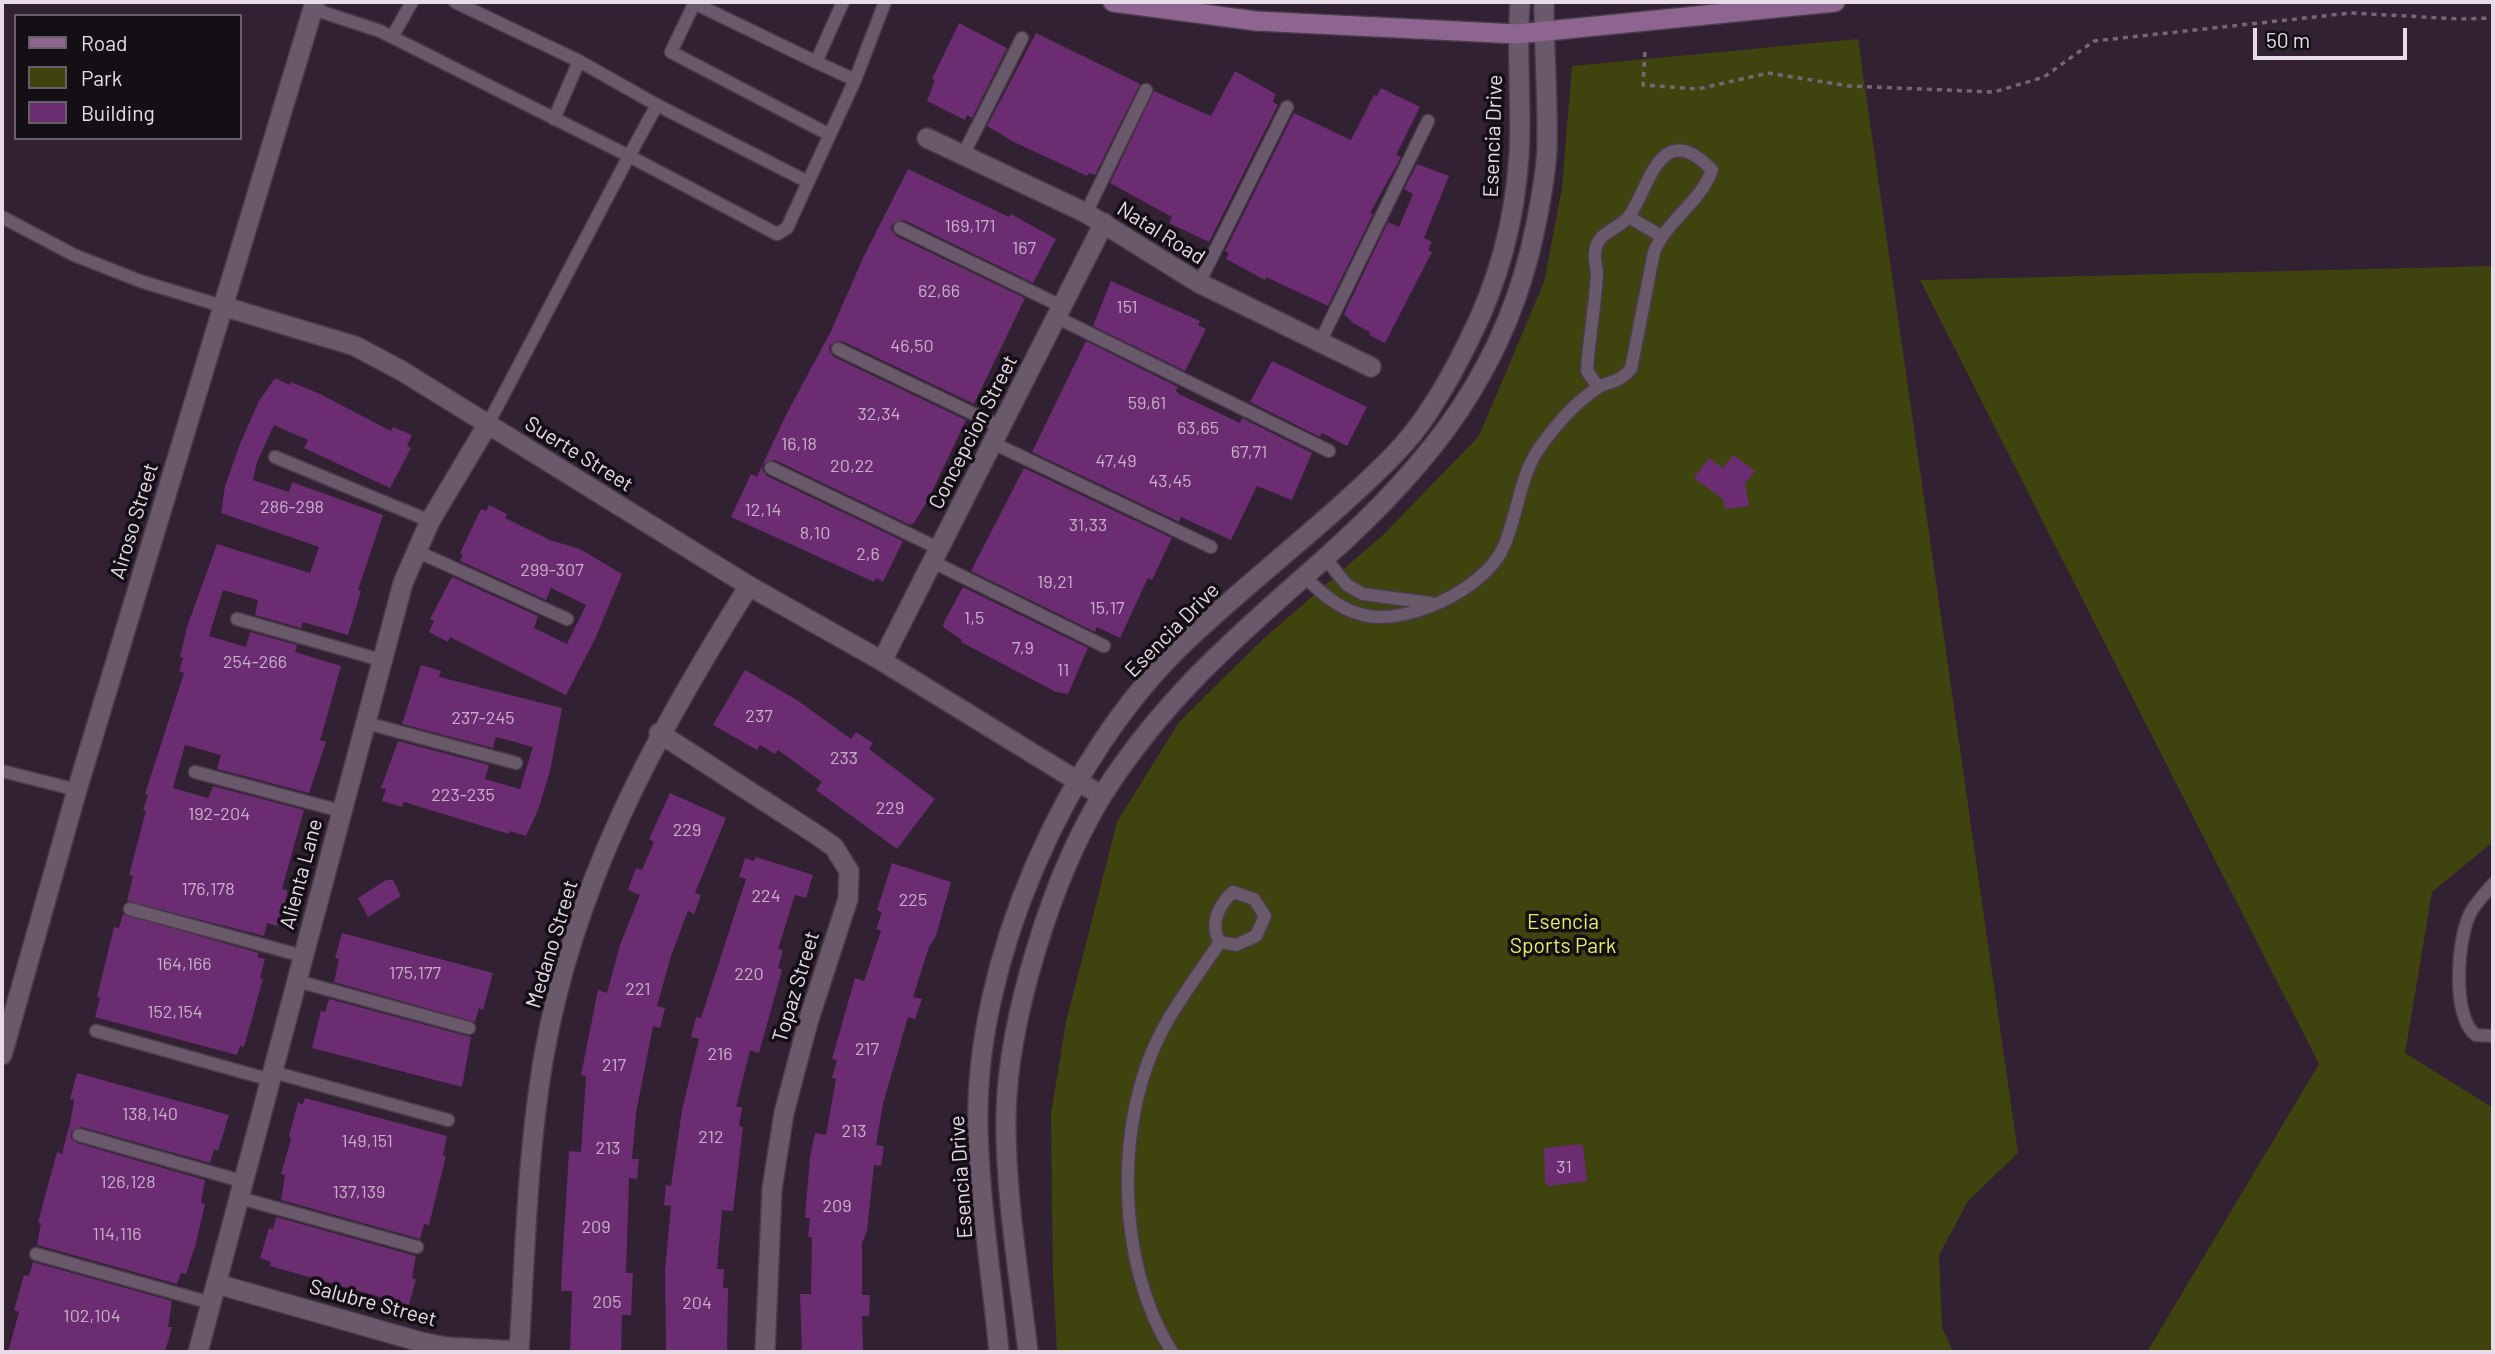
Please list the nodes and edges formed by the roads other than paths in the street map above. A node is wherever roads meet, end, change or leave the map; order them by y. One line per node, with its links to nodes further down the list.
1 (412, 2): 13 (lane)
2 (455, 2): 15 (lane)
3 (695, 2): 16 (lane); 23 (lane)
4 (843, 2): 16 (lane)
5 (885, 2): 17 (lane)
6 (1114, 2): 11 (main road)
7 (1520, 2): 11 (street, Esencia Drive)
8 (1544, 2): 12 (street)
9 (1835, 2): 12 (main road)
10 (314, 5): 13 (lane); 35 (street, Airoso Street)
11 (1517, 34): 12 (main road); 64 (street, Esencia Drive)
12 (1544, 34): 50 (street)
13 (392, 37): 21 (lane)
14 (1022, 38): 25 (lane)
15 (579, 61): 19 (lane); 21 (lane)
16 (816, 62): 17 (lane)
17 (855, 80): 23 (lane)
18 (1146, 90): 28 (lane)
19 (657, 105): 26 (lane); 27 (lane)
20 (1287, 107): 34 (lane)
21 (554, 119): 26 (lane)
22 (1428, 121): 37 (lane)
23 (830, 135): 27 (lane)
24 (927, 138): 25 (street, Natal Road)
25 (963, 155): 28 (street, Natal Road)
26 (629, 156): 27 (lane); 41 (lane)
27 (808, 182)
28 (1086, 213): 31 (street, Natal Road)
29 (1629, 217): 33 (lane); 33 (lane); 40 (lane)
30 (2, 218): 35 (lane, Suerte Street)
31 (1104, 223): 34 (street, Natal Road); 36 (street, Concepcion Street)
32 (900, 228): 36 (lane)
33 (1661, 236): 40 (lane)
34 (1199, 284): 37 (street, Natal Road)
35 (222, 306): 41 (street, Suerte Street); 65 (street, Airoso Street)
36 (1058, 312): 42 (street, Concepcion Street); 43 (lane)
37 (1320, 342): 39 (street, Natal Road)
38 (838, 349): 42 (lane)
39 (1371, 367)
40 (1598, 387): 53 (lane)
41 (488, 424): 46 (street, Alienta Lane); 52 (street, Suerte Street)
42 (997, 435): 47 (lane); 49 (street, Concepcion Street)
43 (1329, 451)
44 (275, 457): 46 (lane)
45 (771, 468): 49 (lane)
46 (430, 521): 48 (street, Alienta Lane)
47 (1211, 547)
48 (416, 551): 55 (lane); 57 (street, Alienta Lane)
49 (937, 556): 56 (lane); 58 (street, Concepcion Street)
50 (1325, 558): 51 (street); 53 (lane)
51 (1303, 576): 53 (lane); 66 (street)
52 (749, 586): 58 (street, Suerte Street); 60 (street, Medano Street)
53 (1434, 603)
54 (237, 619): 57 (lane)
55 (568, 619)
56 (1104, 646)
57 (381, 660): 59 (street, Alienta Lane)
58 (882, 661): 64 (street, Suerte Street)
59 (366, 723): 61 (lane); 67 (street, Alienta Lane)
60 (659, 733): 86 (street, Medano Street); 87 (street, Topaz Street)
61 (516, 763)
62 (2, 771): 65 (lane)
63 (195, 772): 67 (lane)
64 (1078, 781): 66 (street, Suerte Street); 88 (street, Esencia Drive)
65 (77, 790): 76 (street, Airoso Street)
66 (1102, 796): 89 (street)
67 (341, 811): 71 (street, Alienta Lane)
68 (2493, 884): 75 (lane)
69 (130, 909): 71 (lane)
70 (1220, 942): 70 (lane); 90 (lane)
71 (303, 956): 72 (street, Alienta Lane)
72 (297, 981): 73 (lane); 77 (street, Alienta Lane)
73 (469, 1028)
74 (96, 1031): 77 (lane)
75 (2493, 1036)
76 (2, 1055)
77 (272, 1076): 78 (lane); 80 (street, Alienta Lane)
78 (448, 1120)
79 (79, 1135): 80 (lane)
80 (243, 1190): 81 (lane); 83 (street, Alienta Lane)
81 (417, 1247)
82 (36, 1254): 84 (lane)
83 (217, 1283): 84 (street, Alienta Lane); 86 (street, Salubre Street)
84 (211, 1303): 85 (street, Alienta Lane)
85 (198, 1352)
86 (519, 1352)
87 (765, 1352)
88 (999, 1352)
89 (1028, 1352)
90 (1171, 1352)

